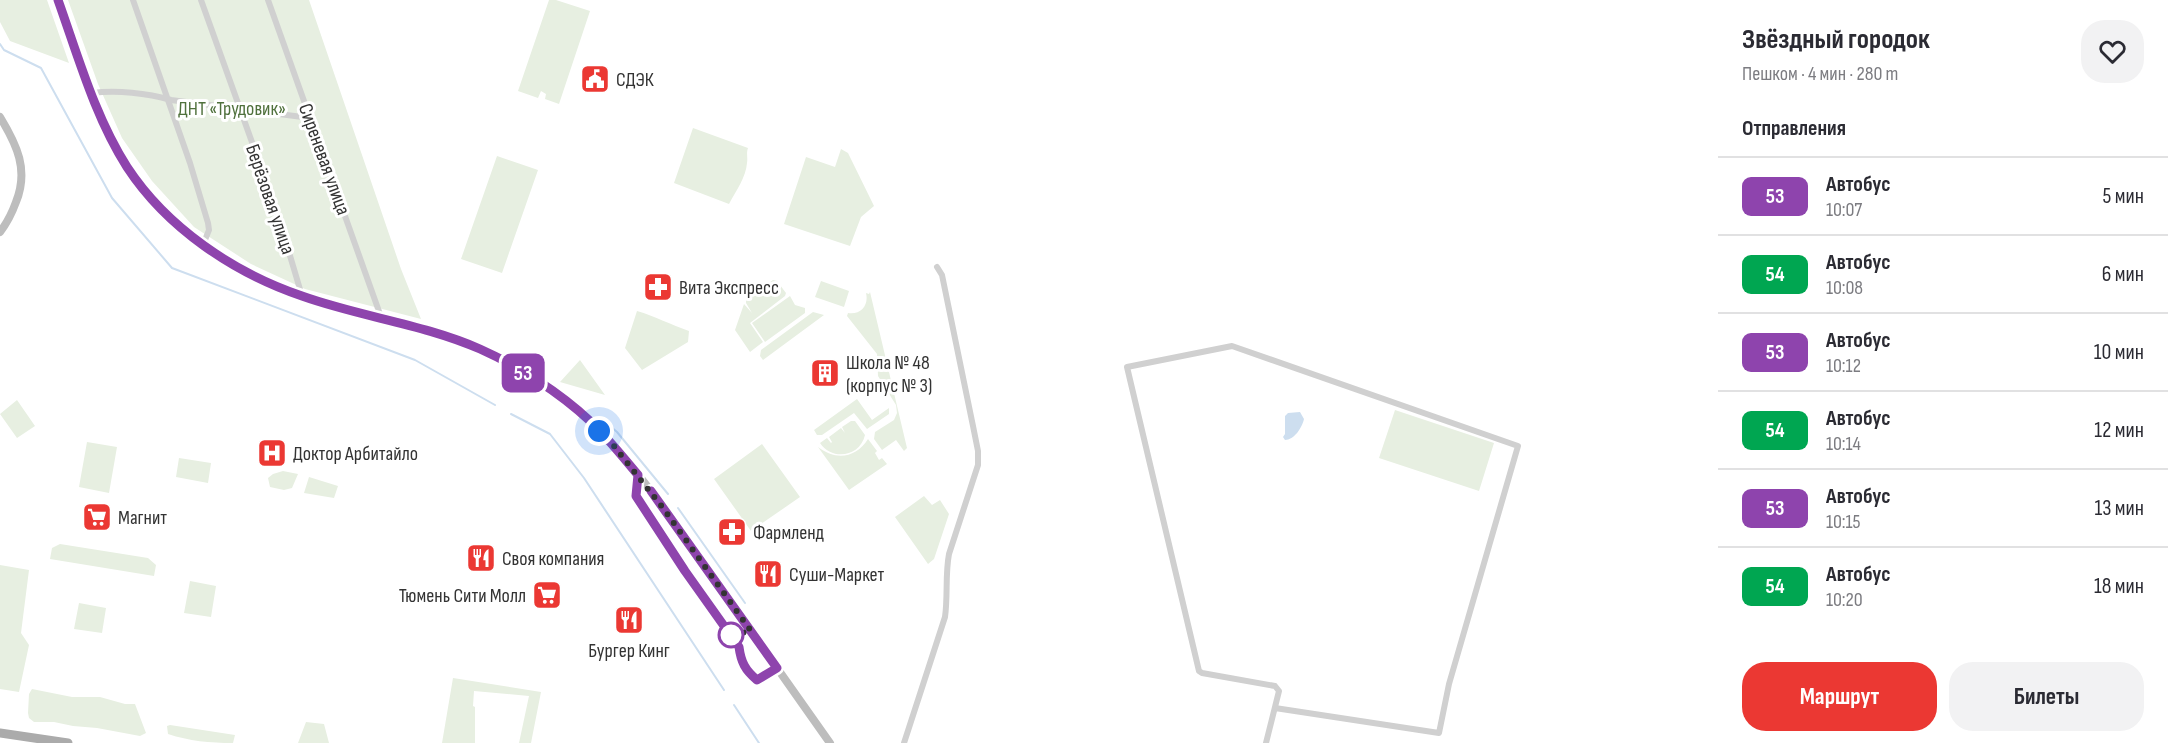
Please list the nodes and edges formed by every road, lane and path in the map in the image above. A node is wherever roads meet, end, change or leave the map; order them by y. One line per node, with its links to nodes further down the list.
1 (58, 0): 5 (main road)
2 (132, 0): 6 (street)
3 (201, 0): 7 (street, Берёзовая улица)
4 (268, 0): 9 (street, Сиреневая улица)
5 (92, 93): 6 (street); 11 (main road)
6 (168, 99): 7 (street); 11 (street)
7 (241, 110): 9 (street); 13 (street, Берёзовая улица)
8 (0, 117): 10 (main road)
9 (310, 118): 14 (street, Сиреневая улица)
10 (0, 232)
11 (203, 245): 13 (main road)
12 (937, 267): 19 (street)
13 (302, 296): 14 (main road)
14 (381, 317): 18 (main road)
15 (1275, 708): 15 (street); 20 (street)
16 (0, 733): 17 (main road)
17 (68, 743)
18 (830, 743)
19 (904, 743)
20 (1266, 743)

